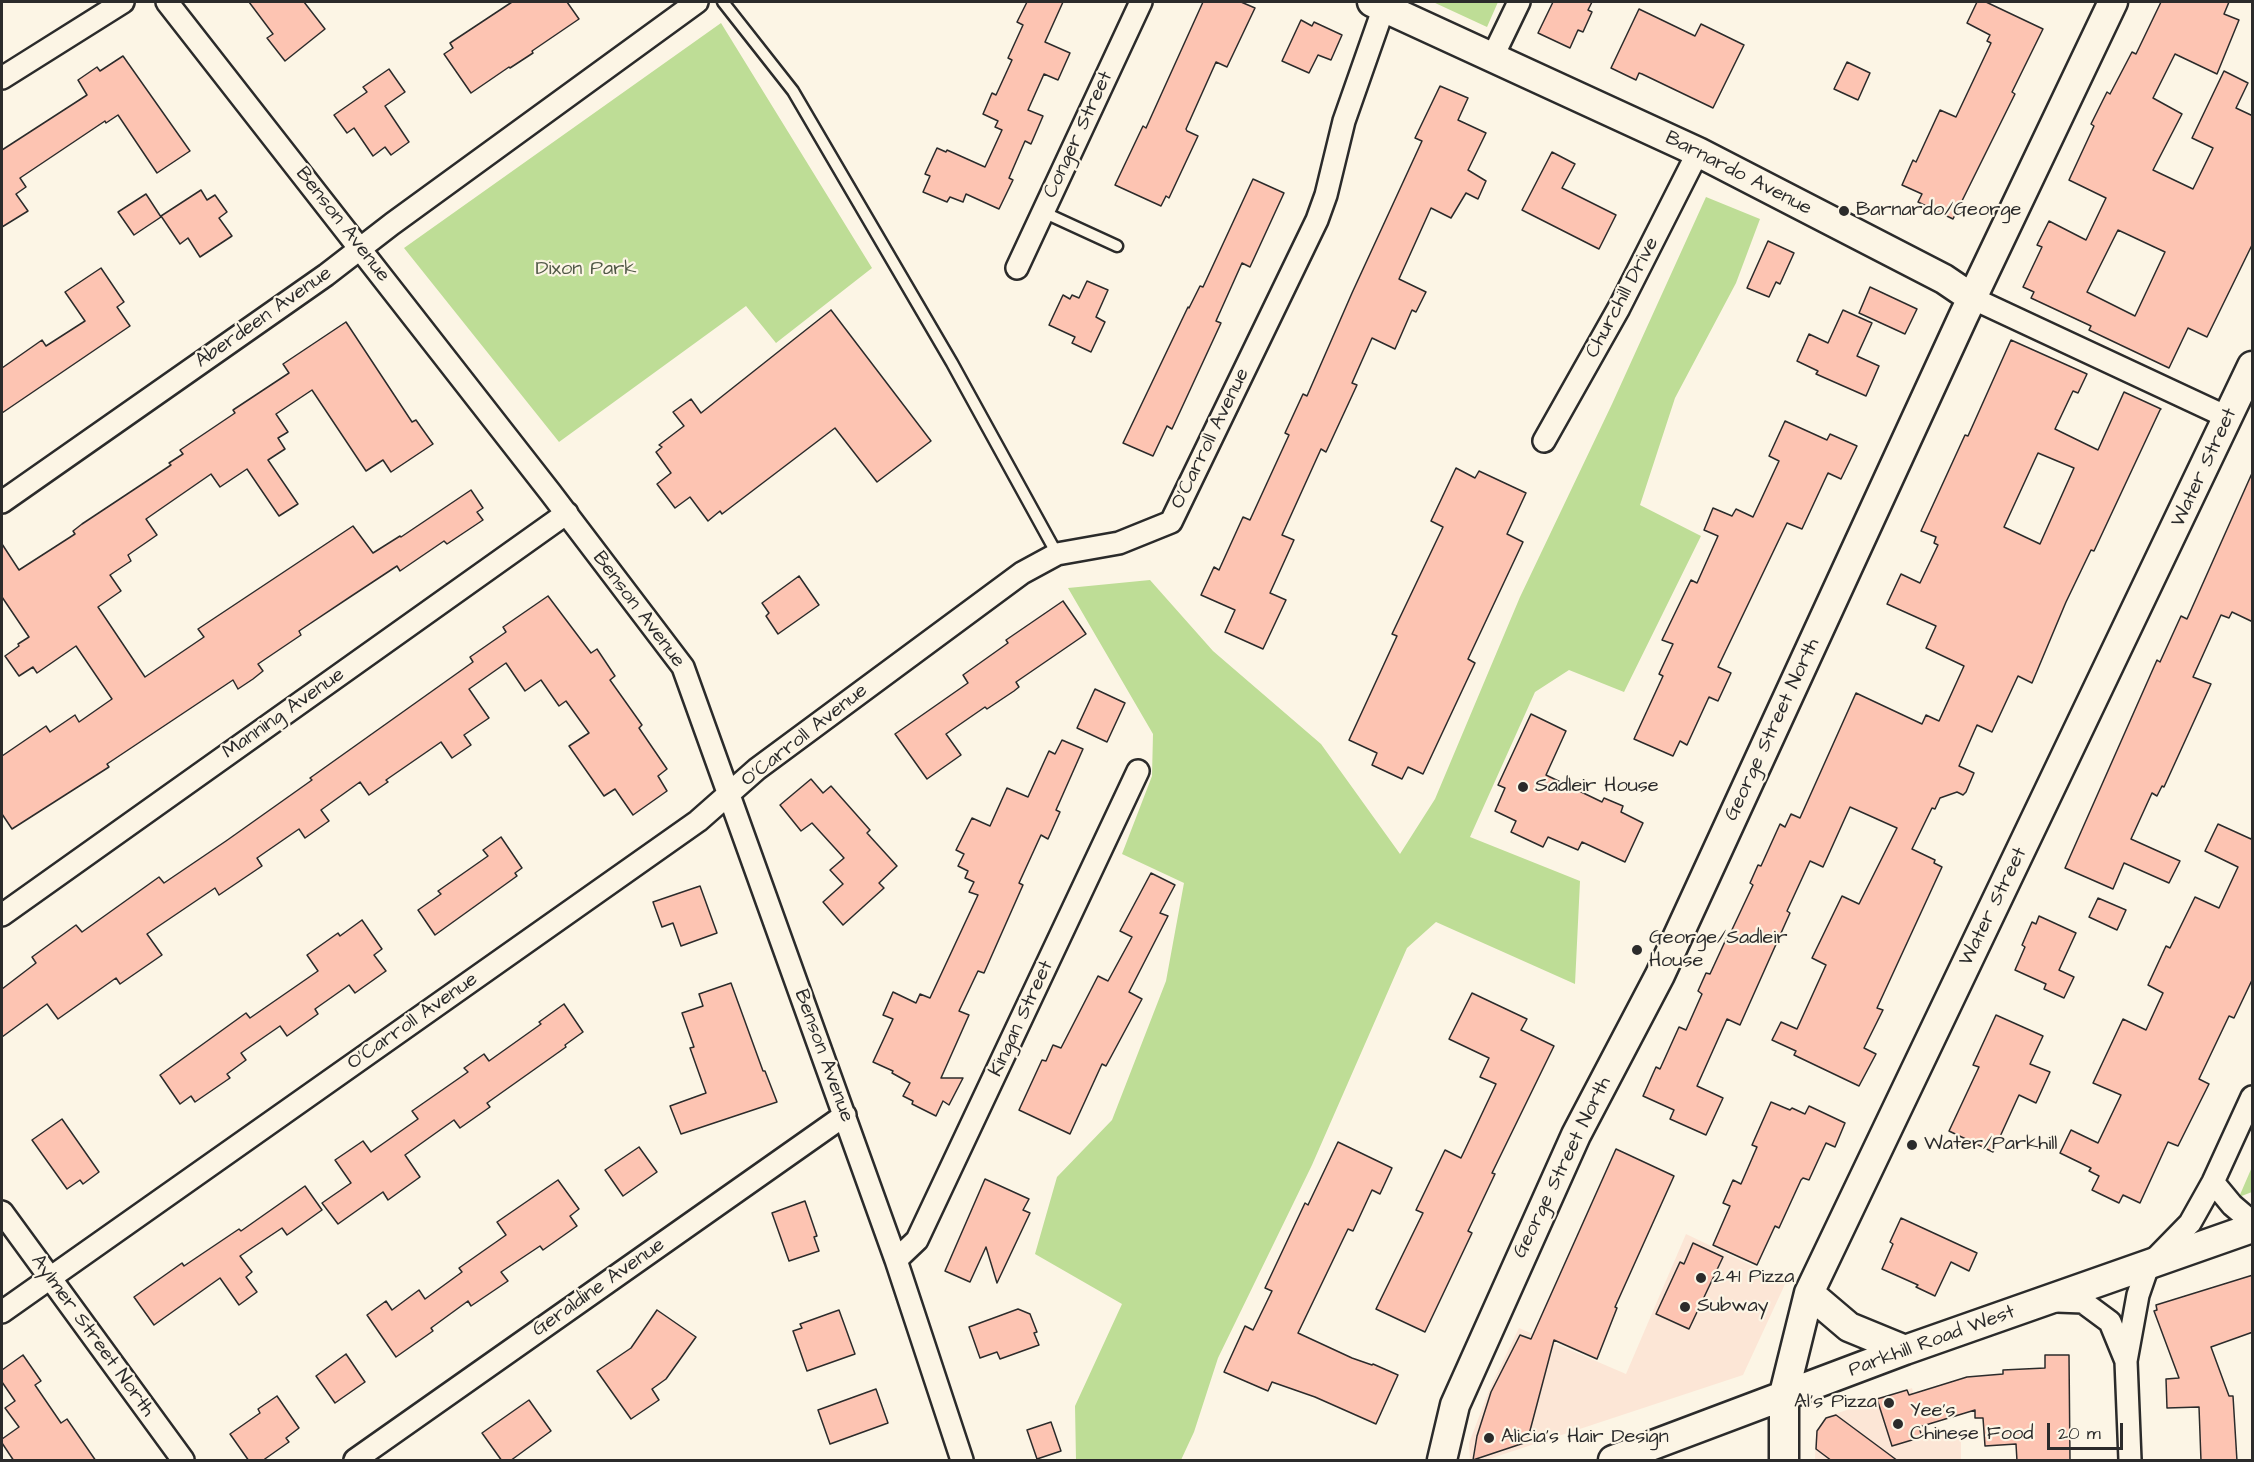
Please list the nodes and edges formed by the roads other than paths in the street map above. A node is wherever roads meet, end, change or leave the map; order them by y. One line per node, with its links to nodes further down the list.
1 (123, 2): 10 (street)
2 (167, 2): 14 (street, Benson Avenue)
3 (697, 2): 14 (street, Aberdeen Avenue)
4 (723, 2): 22 (lane)
5 (1141, 2): 12 (street, Conger Street)
6 (1520, 2): 9 (street)
7 (2113, 2): 16 (main road, George Street North)
8 (1378, 4): 9 (main road, Barnardo Avenue); 22 (street, O'Carroll Avenue)
9 (1492, 58): 11 (main road, Barnardo Avenue)
10 (2, 78)
11 (1698, 152): 16 (main road, Barnardo Avenue); 19 (street, Churchill Drive)
12 (1043, 212): 13 (lane); 15 (street, Conger Street)
13 (1117, 246)
14 (361, 249): 20 (street, Aberdeen Avenue); 21 (street, Benson Avenue)
15 (1017, 268)
16 (1972, 298): 18 (street, Barnardo Avenue); 44 (main road, George Street North)
17 (2253, 366): 18 (main road, Water Street)
18 (2229, 418): 35 (main road, Water Street)
19 (1544, 441)
20 (2, 502)
21 (567, 513): 24 (street, Benson Avenue); 25 (street, Manning Avenue)
22 (1057, 554): 24 (street, O'Carroll Avenue)
23 (1138, 771): 32 (street, Kingan Street)
24 (729, 795): 27 (street, Benson Avenue); 34 (street, O'Carroll Avenue)
25 (2, 915)
26 (2253, 1097): 28 (street)
27 (844, 1115): 32 (street, Benson Avenue); 42 (street, Geraldine Avenue)
28 (2212, 1182): 30 (street); 33 (street)
29 (2, 1212): 34 (street, Aylmer Street North)
30 (2253, 1222)
31 (2253, 1228): 33 (main road, Parkhill Road West)
32 (897, 1260): 43 (street, Benson Avenue)
33 (2148, 1266): 36 (main road, Parkhill Road West); 39 (street)
34 (49, 1278): 37 (street, O'Carroll Avenue); 41 (street, Aylmer Street North)
35 (1809, 1293): 38 (main road); 40 (main road, Water Street)
36 (2051, 1300): 38 (main road, Parkhill Road West); 39 (street)
37 (2, 1312)
38 (1905, 1350): 40 (main road, Parkhill Road West)
39 (2126, 1361): 47 (street)
40 (1784, 1394): 45 (main road, Parkhill Road West); 46 (main road, Water Street)
41 (183, 1461)
42 (354, 1461)
43 (962, 1461)
44 (1442, 1461)
45 (1613, 1461)
46 (1784, 1461)
47 (2130, 1461)

